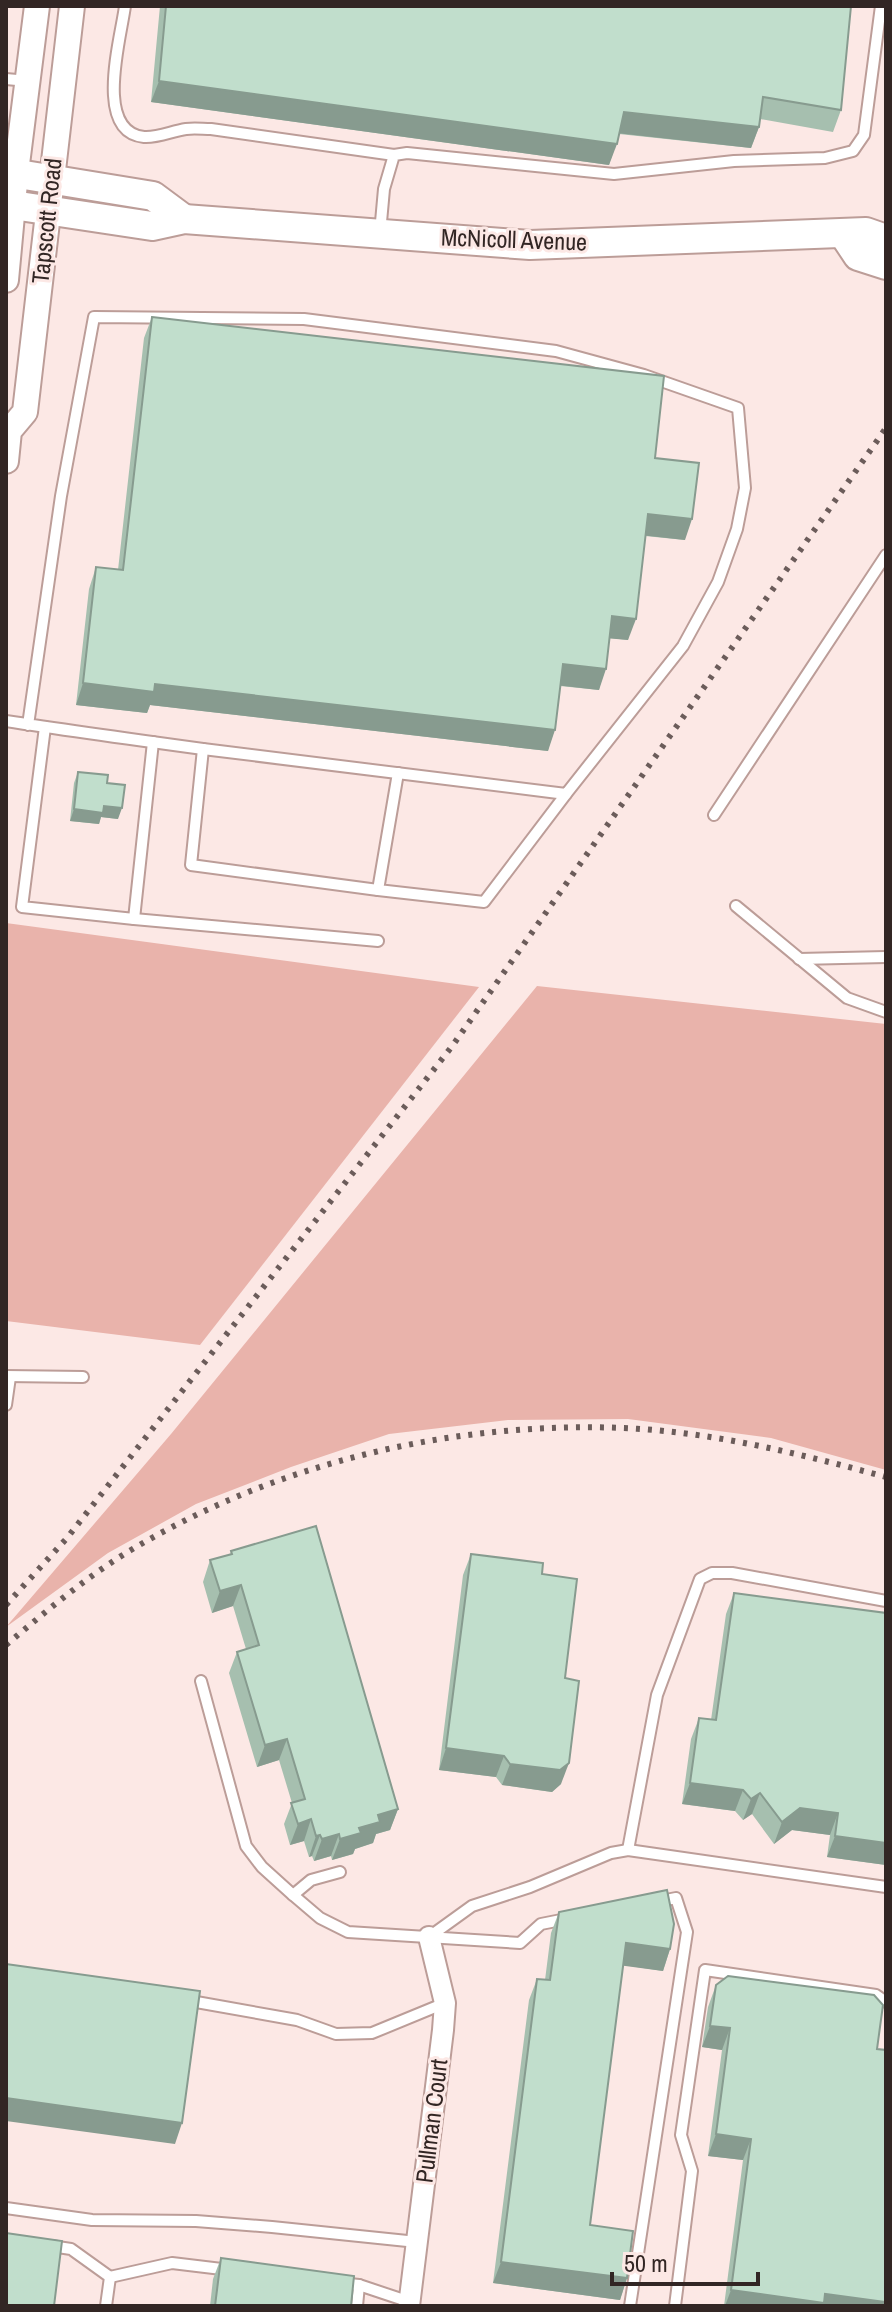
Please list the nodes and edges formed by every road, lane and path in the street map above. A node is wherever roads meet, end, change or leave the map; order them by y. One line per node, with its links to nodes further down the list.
1 (37, 6): 5 (street, Tapscott Road)
2 (72, 6): 8 (street, Tapscott Road)
3 (125, 6): 6 (lane)
4 (881, 6): 6 (lane)
5 (17, 80): 7 (street, Tapscott Road)
6 (394, 155): 12 (lane)
7 (11, 172): 8 (main road); 9 (street, Tapscott Road)
8 (52, 177): 10 (street, Tapscott Road); 11 (main road)
9 (9, 204): 10 (main road, McNicoll Avenue); 16 (street, Tapscott Road)
10 (49, 210): 11 (main road, McNicoll Avenue); 17 (street, Tapscott Road)
11 (184, 219): 12 (main road, McNicoll Avenue)
12 (380, 234): 13 (main road, McNicoll Avenue)
13 (844, 235): 14 (main road, McNicoll Avenue); 15 (main road)
14 (886, 239)
15 (886, 265)
16 (6, 280)
17 (8, 428): 18 (street, Tapscott Road)
18 (6, 461)
19 (886, 555): 27 (lane)
20 (6, 721): 21 (lane)
21 (28, 725): 22 (lane); 26 (lane)
22 (45, 727): 23 (lane); 30 (lane)
23 (153, 742): 24 (lane); 30 (lane)
24 (203, 749): 25 (lane); 28 (lane)
25 (398, 773): 26 (lane); 28 (lane)
26 (566, 794): 28 (lane)
27 (714, 815)
28 (378, 890)
29 (736, 906): 33 (lane)
30 (134, 919): 31 (lane)
31 (378, 941)
32 (886, 957): 33 (lane)
33 (799, 959): 34 (lane)
34 (886, 1012)
35 (8, 1376): 36 (lane); 37 (lane)
36 (83, 1377)
37 (6, 1405)
38 (886, 1601): 40 (lane)
39 (201, 1681): 43 (lane)
40 (628, 1850): 42 (lane); 46 (lane)
41 (340, 1872): 43 (lane)
42 (886, 1887)
43 (293, 1895): 46 (lane)
44 (646, 1904): 60 (lane)
45 (571, 1918): 46 (lane)
46 (429, 1937): 49 (street, Pullman Court)
47 (173, 1998): 49 (lane)
48 (886, 2002): 61 (lane)
49 (445, 2003): 51 (street, Pullman Court)
50 (6, 2208): 51 (lane)
51 (417, 2242): 57 (street, Pullman Court)
52 (45, 2245): 54 (lane)
53 (234, 2270): 54 (lane)
54 (110, 2277): 58 (lane)
55 (328, 2281): 56 (lane)
56 (359, 2285): 57 (lane); 59 (lane)
57 (409, 2304)
58 (106, 2306)
59 (357, 2306)
60 (630, 2306)
61 (675, 2306)

